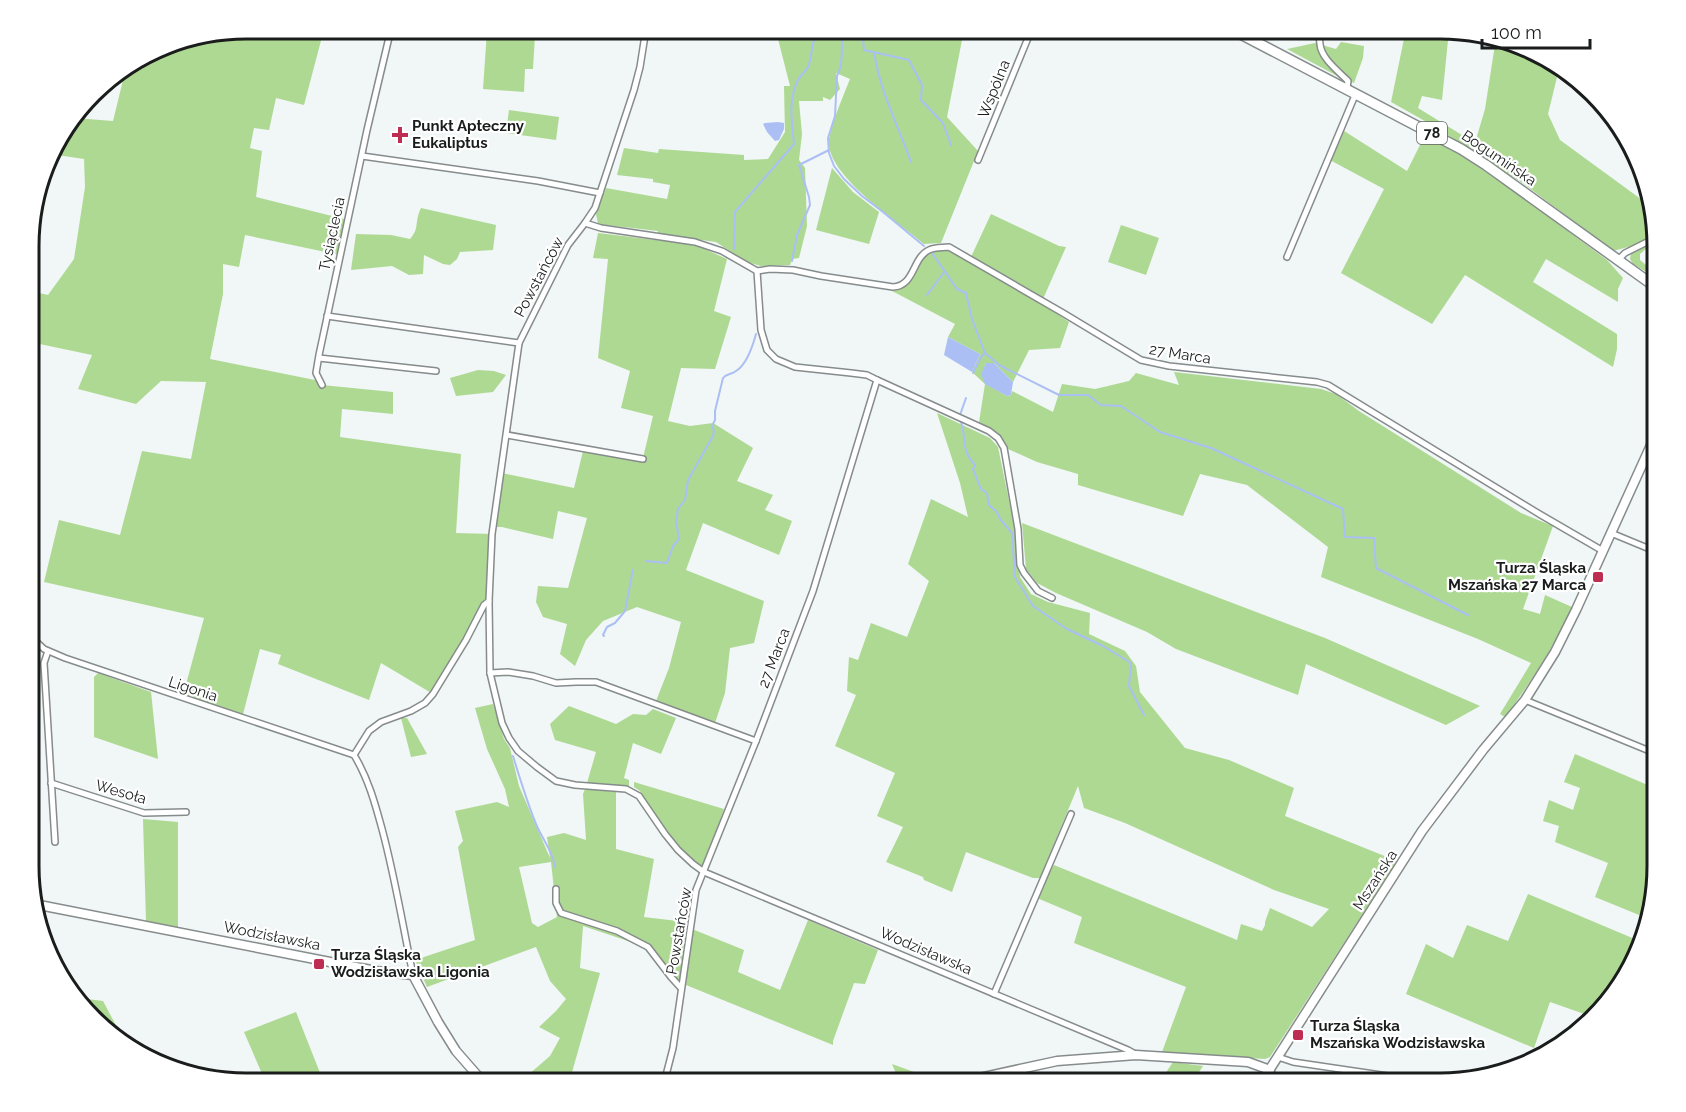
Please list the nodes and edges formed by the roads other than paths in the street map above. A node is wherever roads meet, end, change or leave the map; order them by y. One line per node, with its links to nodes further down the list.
1 (388, 39): 8 (street, Tysiąclecia)
2 (644, 39): 10 (street, Powstańców)
3 (1028, 39): 9 (street, Wspólna)
4 (1252, 39): 6 (main road, Bogumińska / 78)
5 (1320, 39): 6 (street, Bogumińska)
6 (1347, 88): 7 (main road, Bogumińska / 78)
7 (1356, 93): 13 (street); 14 (main road, Bogumińska / 78)
8 (362, 156): 10 (street); 17 (street, Tysiąclecia)
9 (978, 160)
10 (600, 193): 11 (street, Powstańców)
11 (585, 223): 15 (street); 18 (street, Powstańców)
12 (1647, 242): 14 (street)
13 (1287, 257)
14 (1618, 260): 16 (main road, Bogumińska / 78)
15 (757, 271): 21 (street); 28 (street, 27 Marca)
16 (1647, 281)
17 (327, 316): 18 (street); 19 (street, Tysiąclecia)
18 (519, 343): 23 (street, Powstańców)
19 (319, 358): 20 (street); 22 (street, Tysiąclecia)
20 (436, 370)
21 (877, 380): 29 (street); 35 (street, 27 Marca)
22 (322, 385)
23 (507, 435): 25 (street); 30 (street, Powstańców)
24 (1647, 454): 26 (street, Mszańska)
25 (643, 459)
26 (1611, 533): 27 (street); 28 (street, Mszańska)
27 (1647, 548)
28 (1604, 551): 34 (street, Mszańska)
29 (1052, 598)
30 (489, 601): 33 (street, Powstańców); 37 (street)
31 (39, 644): 32 (street, Ligonia)
32 (48, 651): 37 (street, Ligonia); 38 (street)
33 (490, 673): 35 (street); 42 (street, Powstańców)
34 (1525, 699): 36 (street); 49 (street, Mszańska)
35 (756, 741): 42 (street, 27 Marca)
36 (1647, 750)
37 (354, 755): 45 (street)
38 (51, 783): 39 (street, Wesoła); 41 (street)
39 (186, 812)
40 (1071, 814): 47 (street)
41 (55, 842)
42 (704, 872): 46 (street, Powstańców); 47 (street, Wodzisławska)
43 (555, 889): 46 (street, Powstańców)
44 (43, 906): 45 (street, Wodzisławska)
45 (413, 975): 51 (street)
46 (681, 988): 52 (street, Powstańców)
47 (994, 994): 48 (street, Wodzisławska)
48 (1136, 1055): 50 (street, Wodzisławska); 53 (street, Wodzisławska)
49 (1278, 1057): 50 (street, Mszańska); 55 (street)
50 (1270, 1070): 54 (street, Mszańska)
51 (475, 1073)
52 (667, 1073)
53 (1002, 1073)
54 (1268, 1073)
55 (1367, 1073)

